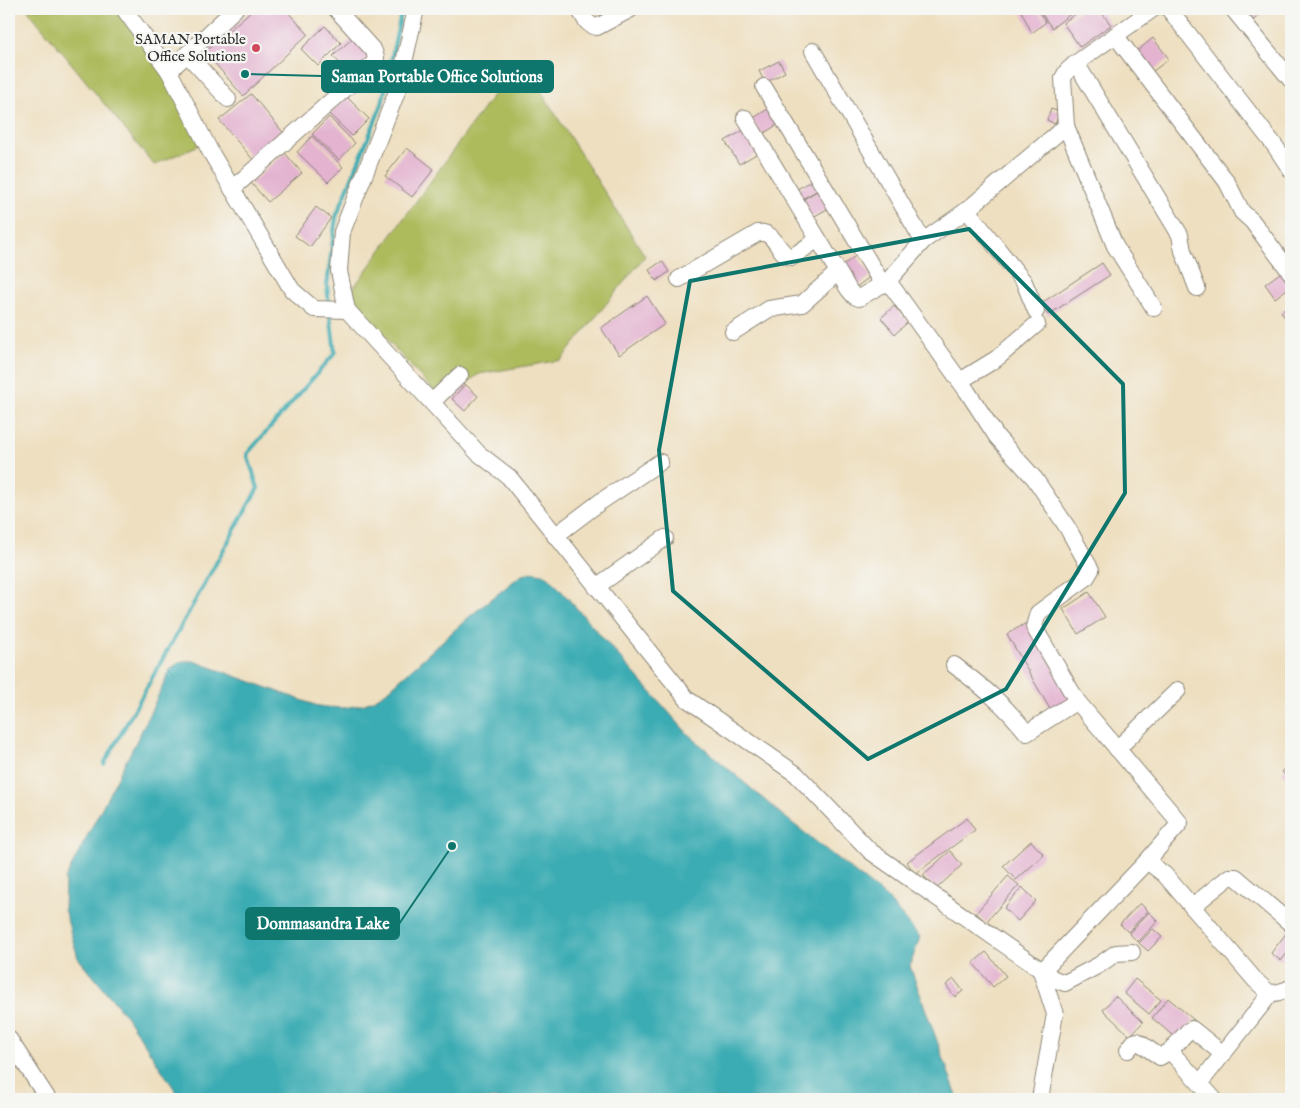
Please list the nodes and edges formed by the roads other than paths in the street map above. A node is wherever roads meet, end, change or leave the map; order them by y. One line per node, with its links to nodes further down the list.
1 (124, 9): 14 (street)
2 (235, 9): 12 (street)
3 (336, 9): 21 (street)
4 (416, 9): 31 (street)
5 (579, 9): 6 (street)
6 (631, 9)
7 (1152, 9): 10 (street)
8 (1169, 9): 20 (street)
9 (1233, 9): 15 (street)
10 (1115, 35): 13 (street); 26 (street)
11 (813, 51): 24 (street)
12 (186, 54): 14 (street); 17 (street)
13 (1076, 63): 19 (street); 29 (street)
14 (169, 70): 21 (street)
15 (1291, 80)
16 (764, 87): 28 (street)
17 (228, 99)
18 (745, 118): 23 (street)
19 (1066, 126): 22 (street); 30 (street)
20 (1291, 170)
21 (232, 189): 31 (street)
22 (967, 210): 24 (street); 34 (street)
23 (818, 239): 25 (street); 27 (street)
24 (924, 241): 28 (street)
25 (838, 272): 28 (street); 32 (street)
26 (1291, 273)
27 (679, 279)
28 (885, 283): 34 (street)
29 (1197, 288)
30 (1154, 308)
31 (347, 310): 35 (street)
32 (733, 332)
33 (460, 374): 35 (street)
34 (960, 381): 42 (street)
35 (432, 402): 37 (street)
36 (660, 462): 37 (street)
37 (555, 536): 39 (street)
38 (665, 538): 39 (street)
39 (596, 587): 48 (street)
40 (954, 665): 42 (street)
41 (1178, 690): 43 (street)
42 (1078, 701): 43 (street)
43 (1117, 749): 44 (street)
44 (1147, 862): 45 (street); 48 (street)
45 (1193, 906): 46 (street); 50 (street)
46 (1291, 924)
47 (1132, 952): 48 (street)
48 (1041, 971): 57 (street)
49 (1291, 988): 50 (street)
50 (1271, 993): 54 (street)
51 (9, 1039): 56 (street)
52 (1128, 1050): 53 (street)
53 (1170, 1051): 54 (street); 55 (street)
54 (1223, 1054): 55 (street)
55 (1207, 1094)
56 (48, 1099)
57 (1040, 1099)

